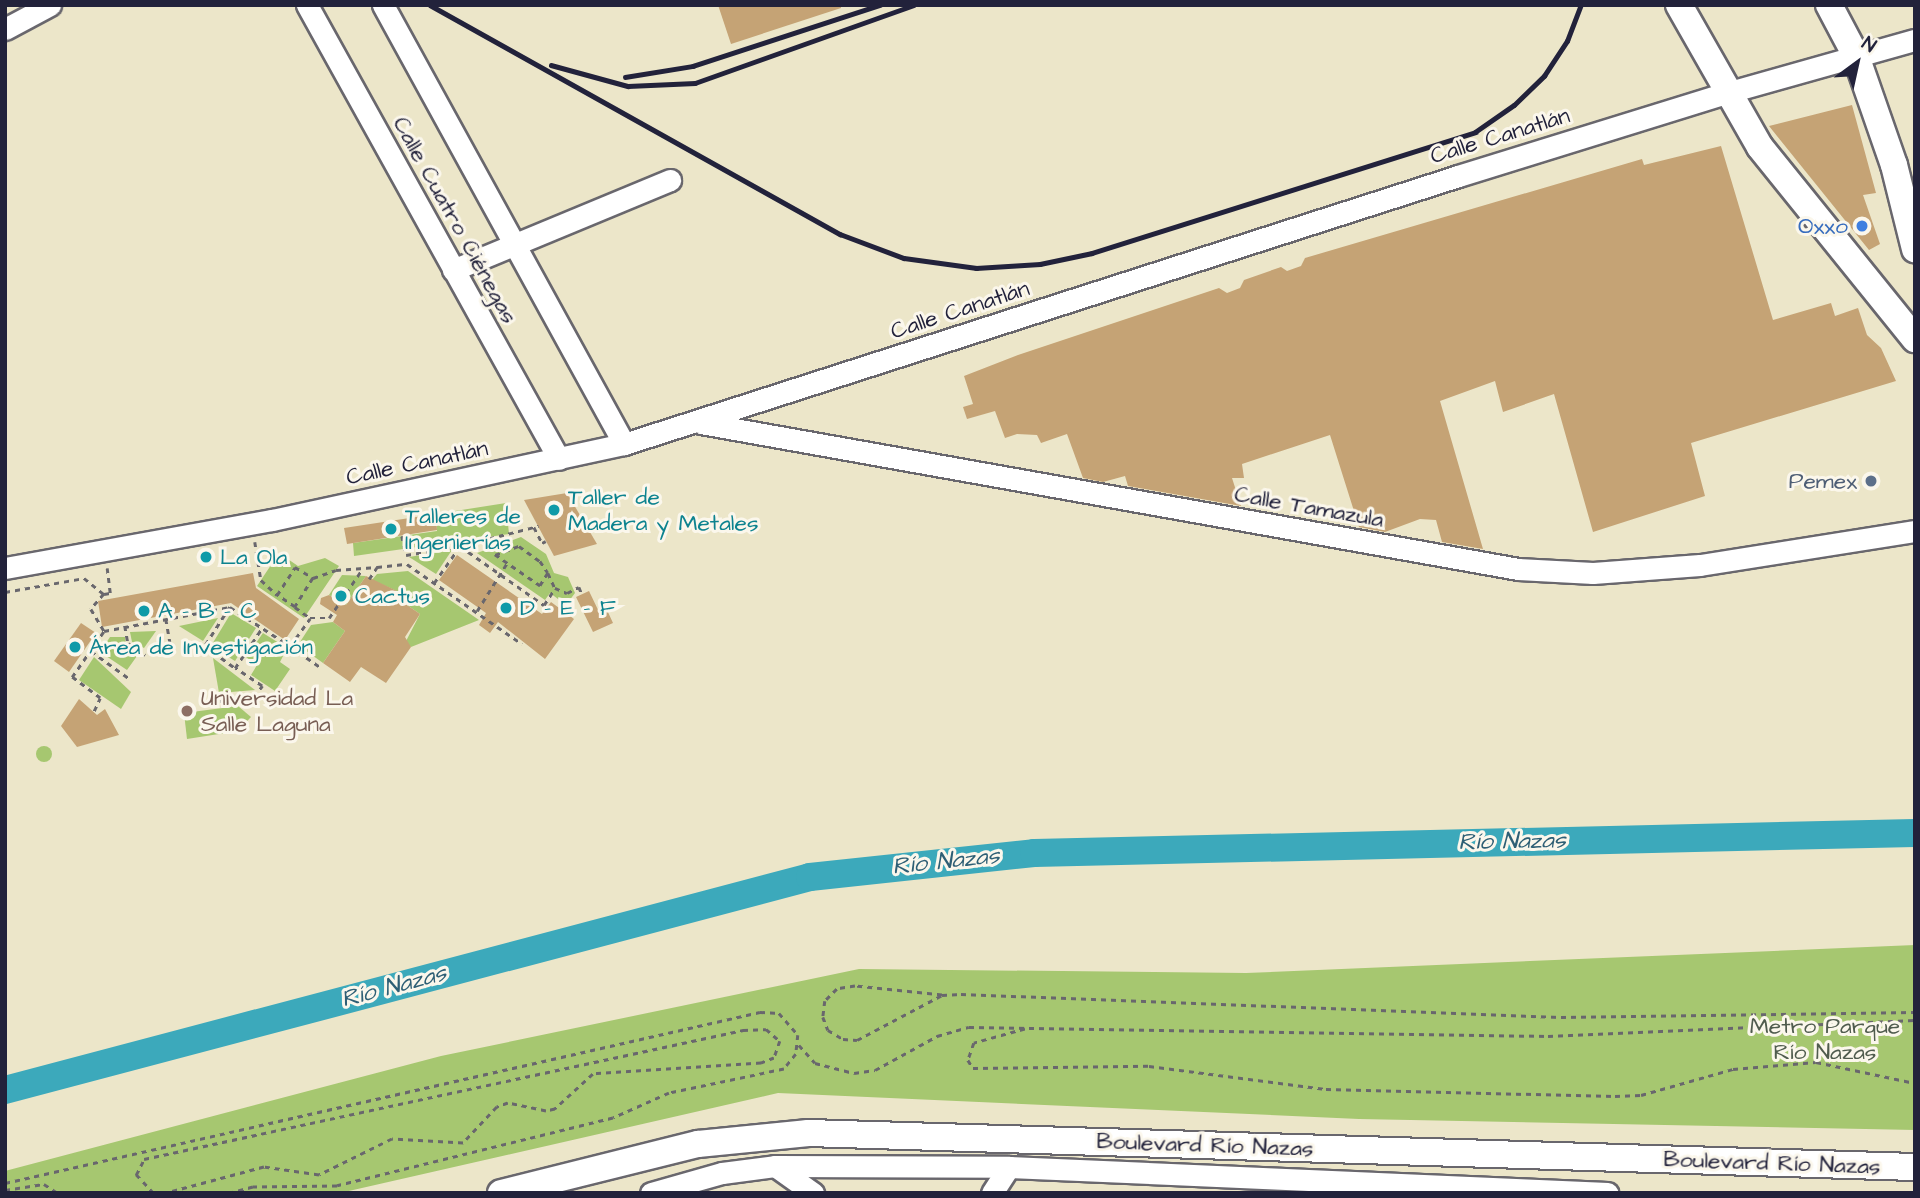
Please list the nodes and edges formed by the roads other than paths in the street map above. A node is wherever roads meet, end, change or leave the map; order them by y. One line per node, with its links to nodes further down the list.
1 (50, 5): 6 (street)
2 (307, 5): 13 (street, Calle Cuatro Ciénegas)
3 (383, 5): 11 (street, Calle Cuatro Ciénegas)
4 (1679, 5): 9 (main road)
5 (1829, 5): 8 (main road)
6 (15, 18)
7 (1915, 40): 8 (street, Calle Canatlán)
8 (1856, 57): 9 (street, Calle Canatlán); 12 (main road)
9 (1726, 93): 14 (main road); 15 (street, Calle Canatlán)
10 (670, 180): 11 (street)
11 (513, 245): 13 (street); 16 (street, Calle Cuatro Ciénegas)
12 (1915, 249)
13 (453, 270): 17 (street, Calle Cuatro Ciénegas)
14 (1915, 339)
15 (698, 423): 16 (street, Calle Canatlán); 18 (street, Calle Tamazula)
16 (624, 444): 17 (street, Calle Canatlán)
17 (559, 459): 19 (street, Calle Canatlán)
18 (1915, 531)
19 (5, 568)
20 (775, 1166): 21 (street, Boulevard Río Nazas); 23 (street, Boulevard Río Nazas); 27 (street)
21 (1009, 1167): 24 (street, Boulevard Río Nazas); 28 (street)
22 (1915, 1167): 25 (main road, Boulevard Río Nazas)
23 (722, 1183): 26 (street, Boulevard Río Nazas)
24 (1276, 1185): 29 (street, Boulevard Río Nazas)
25 (502, 1193)
26 (651, 1193)
27 (813, 1193)
28 (992, 1193)
29 (1607, 1193)

